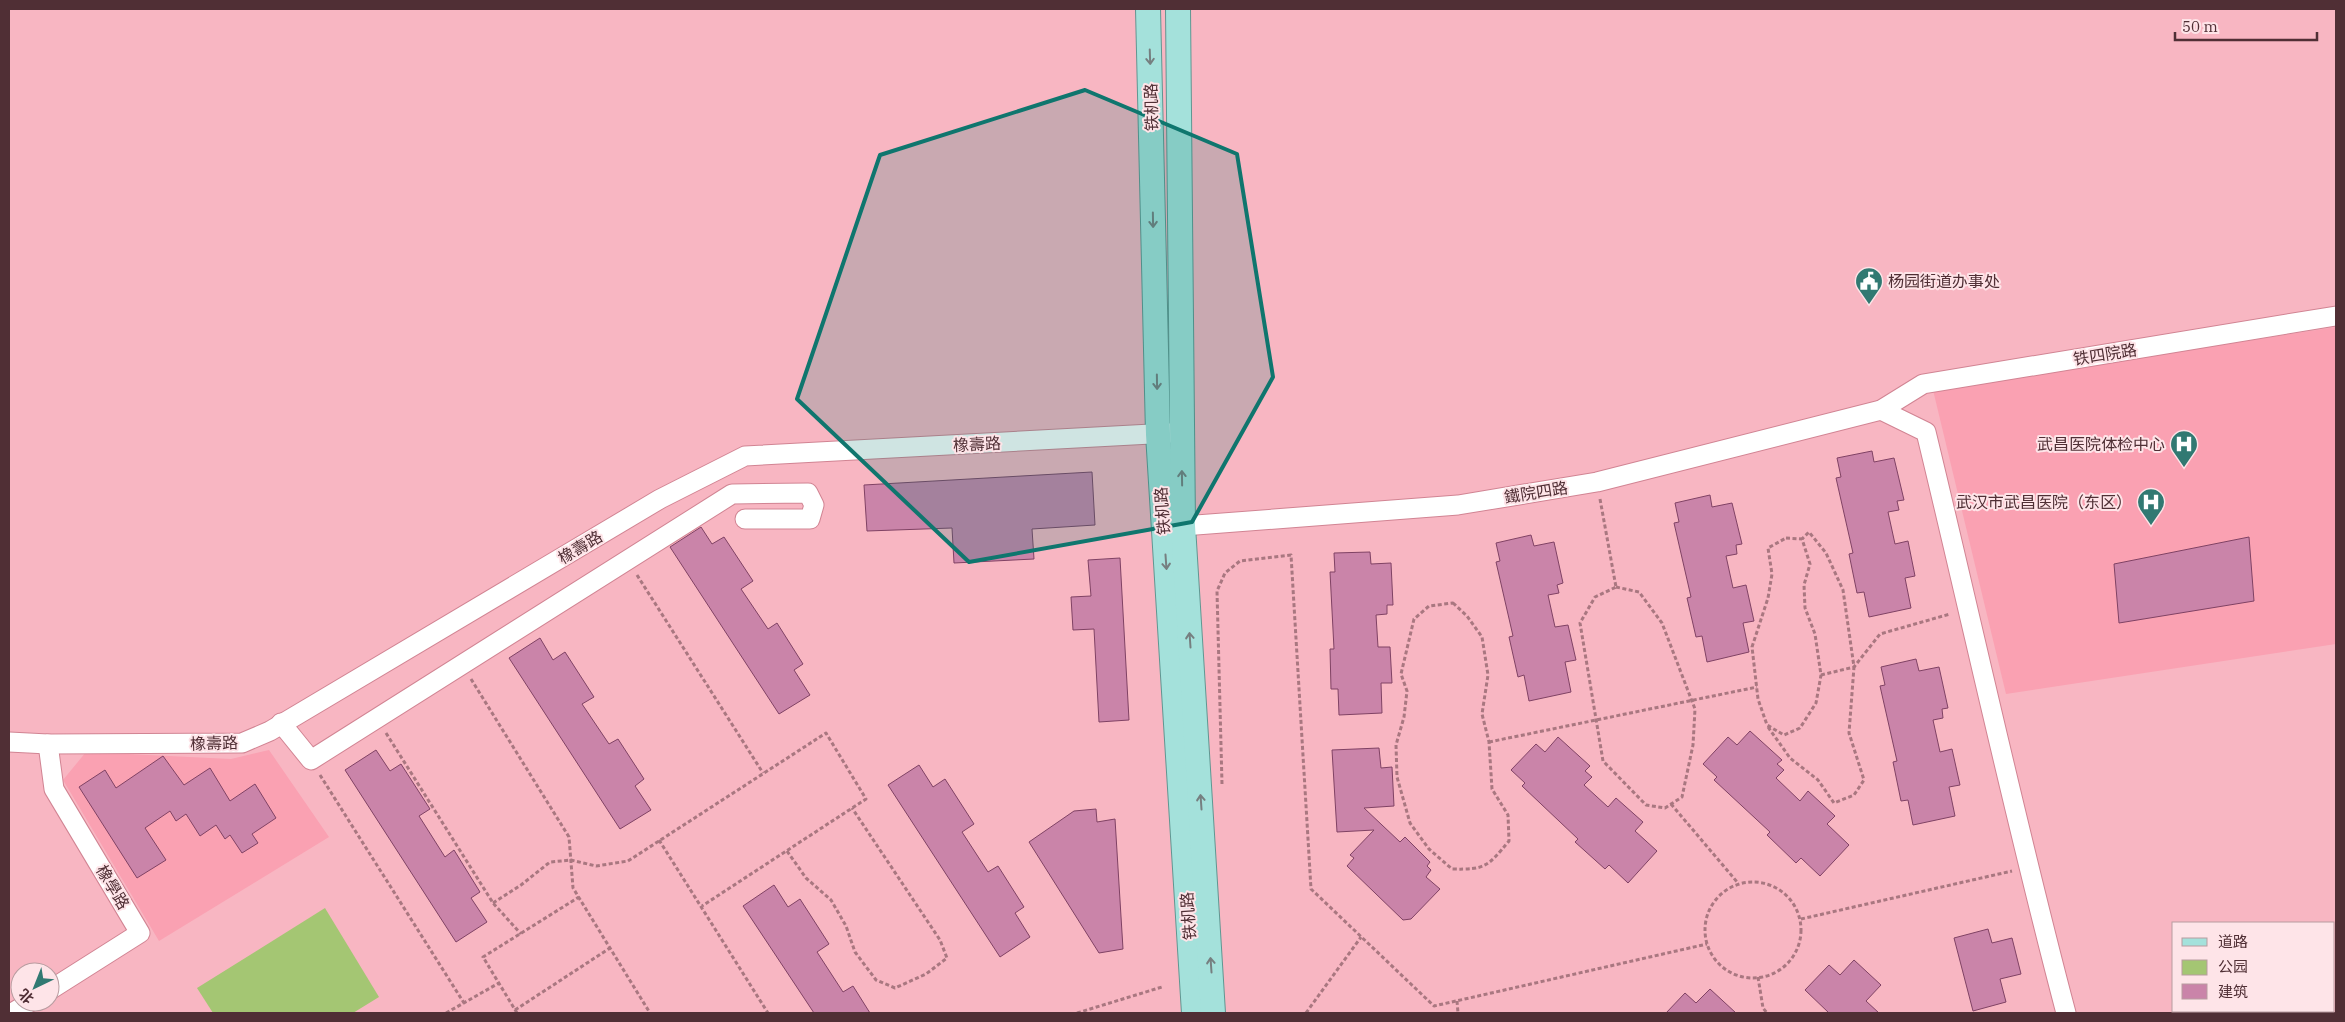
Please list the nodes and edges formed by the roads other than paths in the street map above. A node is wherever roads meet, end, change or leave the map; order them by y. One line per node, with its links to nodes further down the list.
1 (1148, 9): 6 (main road, 铁机路, one-way to 6)
2 (1178, 9): 5 (main road, 铁机路)
3 (2336, 316): 4 (street, 铁四院路)
4 (1881, 410): 8 (street, 鐵院四路); 15 (street)
5 (1182, 433): 6 (street, 橡壽路); 8 (main road, 铁机路, one-way to 5)
6 (1158, 434): 9 (street, 橡壽路); 13 (main road, 铁机路, one-way to 13)
7 (745, 520): 9 (street)
8 (1183, 526): 14 (main road, 铁机路, one-way to 8)
9 (281, 724): 11 (street, 橡壽路)
10 (9, 742): 11 (street, 橡壽路)
11 (48, 744): 12 (street, 橡學路)
12 (60, 984)
13 (1194, 1013)
14 (1213, 1013)
15 (2066, 1013)

